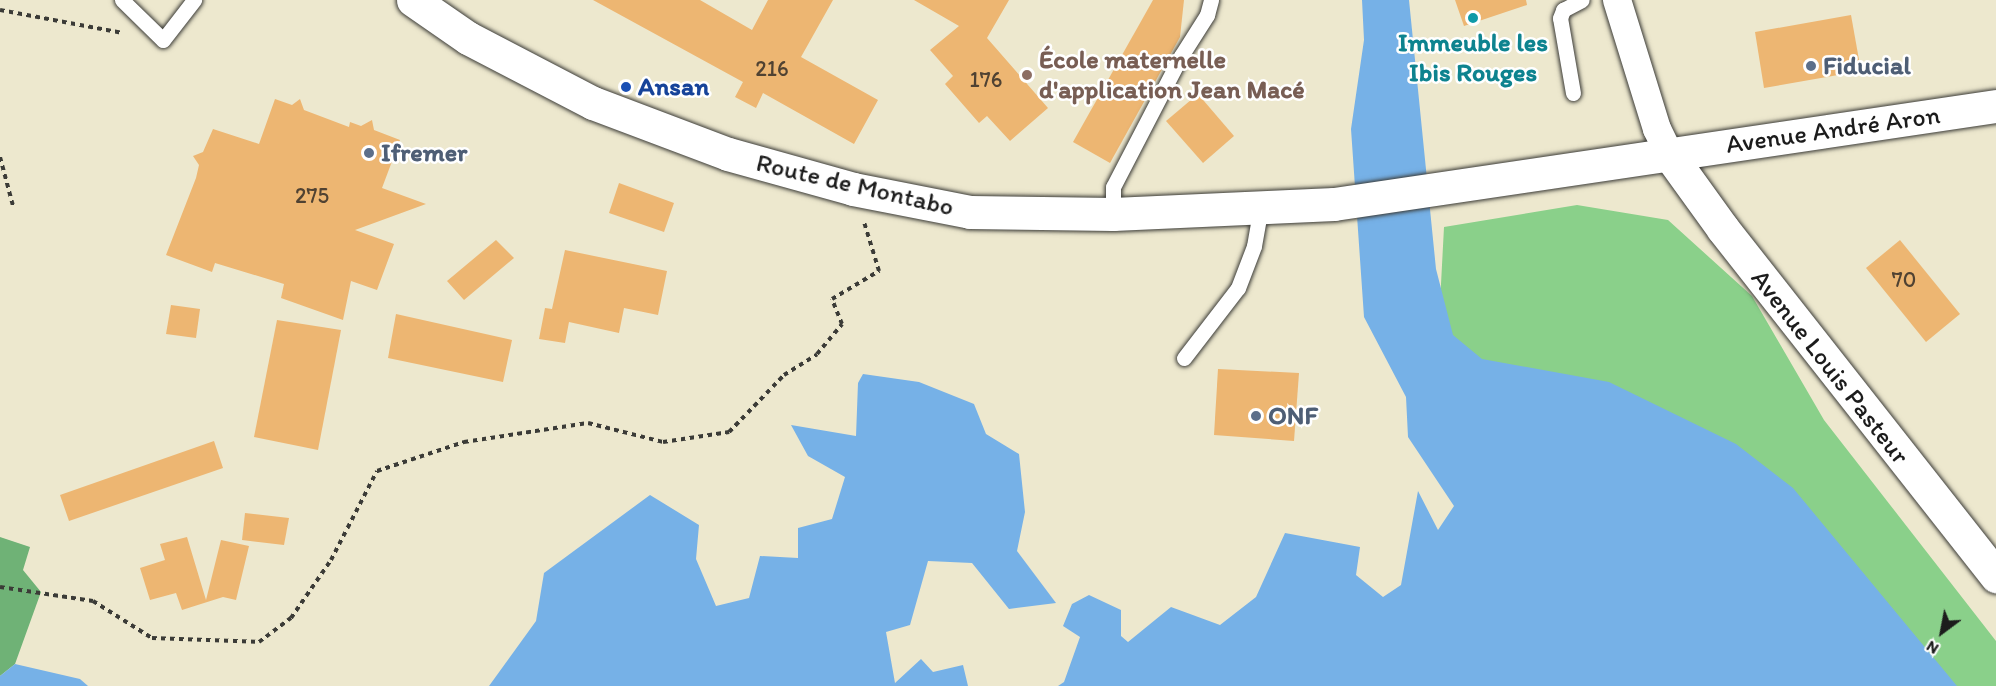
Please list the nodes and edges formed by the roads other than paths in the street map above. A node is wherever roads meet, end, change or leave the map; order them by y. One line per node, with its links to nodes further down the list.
1 (122, 0): 2 (lane)
2 (194, 0)
3 (413, 0): 11 (main road, Route de Montabo)
4 (1210, 0): 11 (lane)
5 (1579, 0): 7 (lane)
6 (1617, 0): 9 (street)
7 (1573, 93)
8 (1996, 106): 9 (main road, Avenue André Aron)
9 (1669, 154): 10 (main road, Route de Montabo); 13 (main road, Avenue Louis Pasteur)
10 (1261, 208): 11 (main road, Route de Montabo); 12 (lane)
11 (1113, 214)
12 (1184, 358)
13 (1996, 576)

